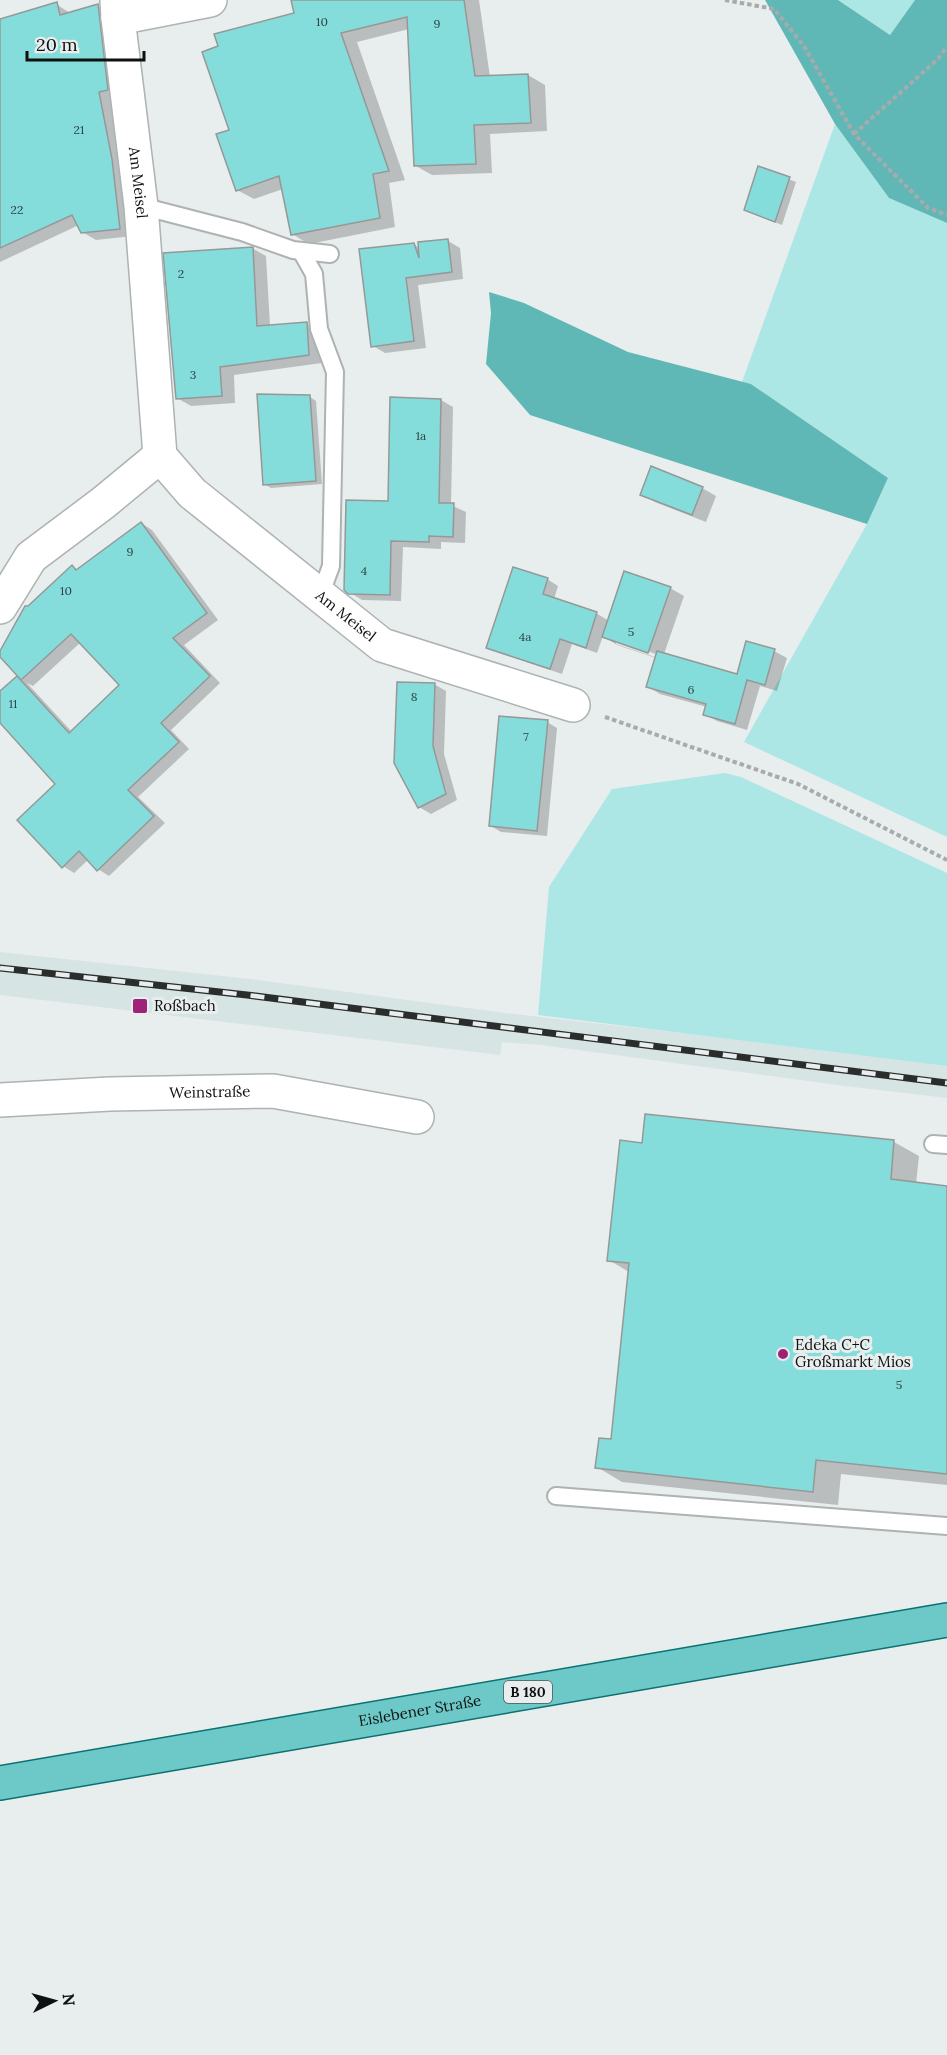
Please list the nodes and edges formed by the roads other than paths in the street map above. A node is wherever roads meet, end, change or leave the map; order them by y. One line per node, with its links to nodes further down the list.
1 (210, 0): 2 (street, Am Meisel)
2 (117, 9): 3 (street, Am Meisel)
3 (141, 206): 4 (lane); 6 (street, Am Meisel)
4 (301, 251): 5 (lane); 7 (lane)
5 (330, 254)
6 (160, 456): 7 (street, Am Meisel); 8 (street)
7 (320, 596): 9 (street, Am Meisel)
8 (0, 608)
9 (573, 705)
10 (0, 1100): 11 (street, Weinstraße)
11 (417, 1117)
12 (556, 1496): 13 (lane)
13 (947, 1527)
14 (947, 1620): 15 (main road, Eislebener Straße / B 180)
15 (0, 1783)

